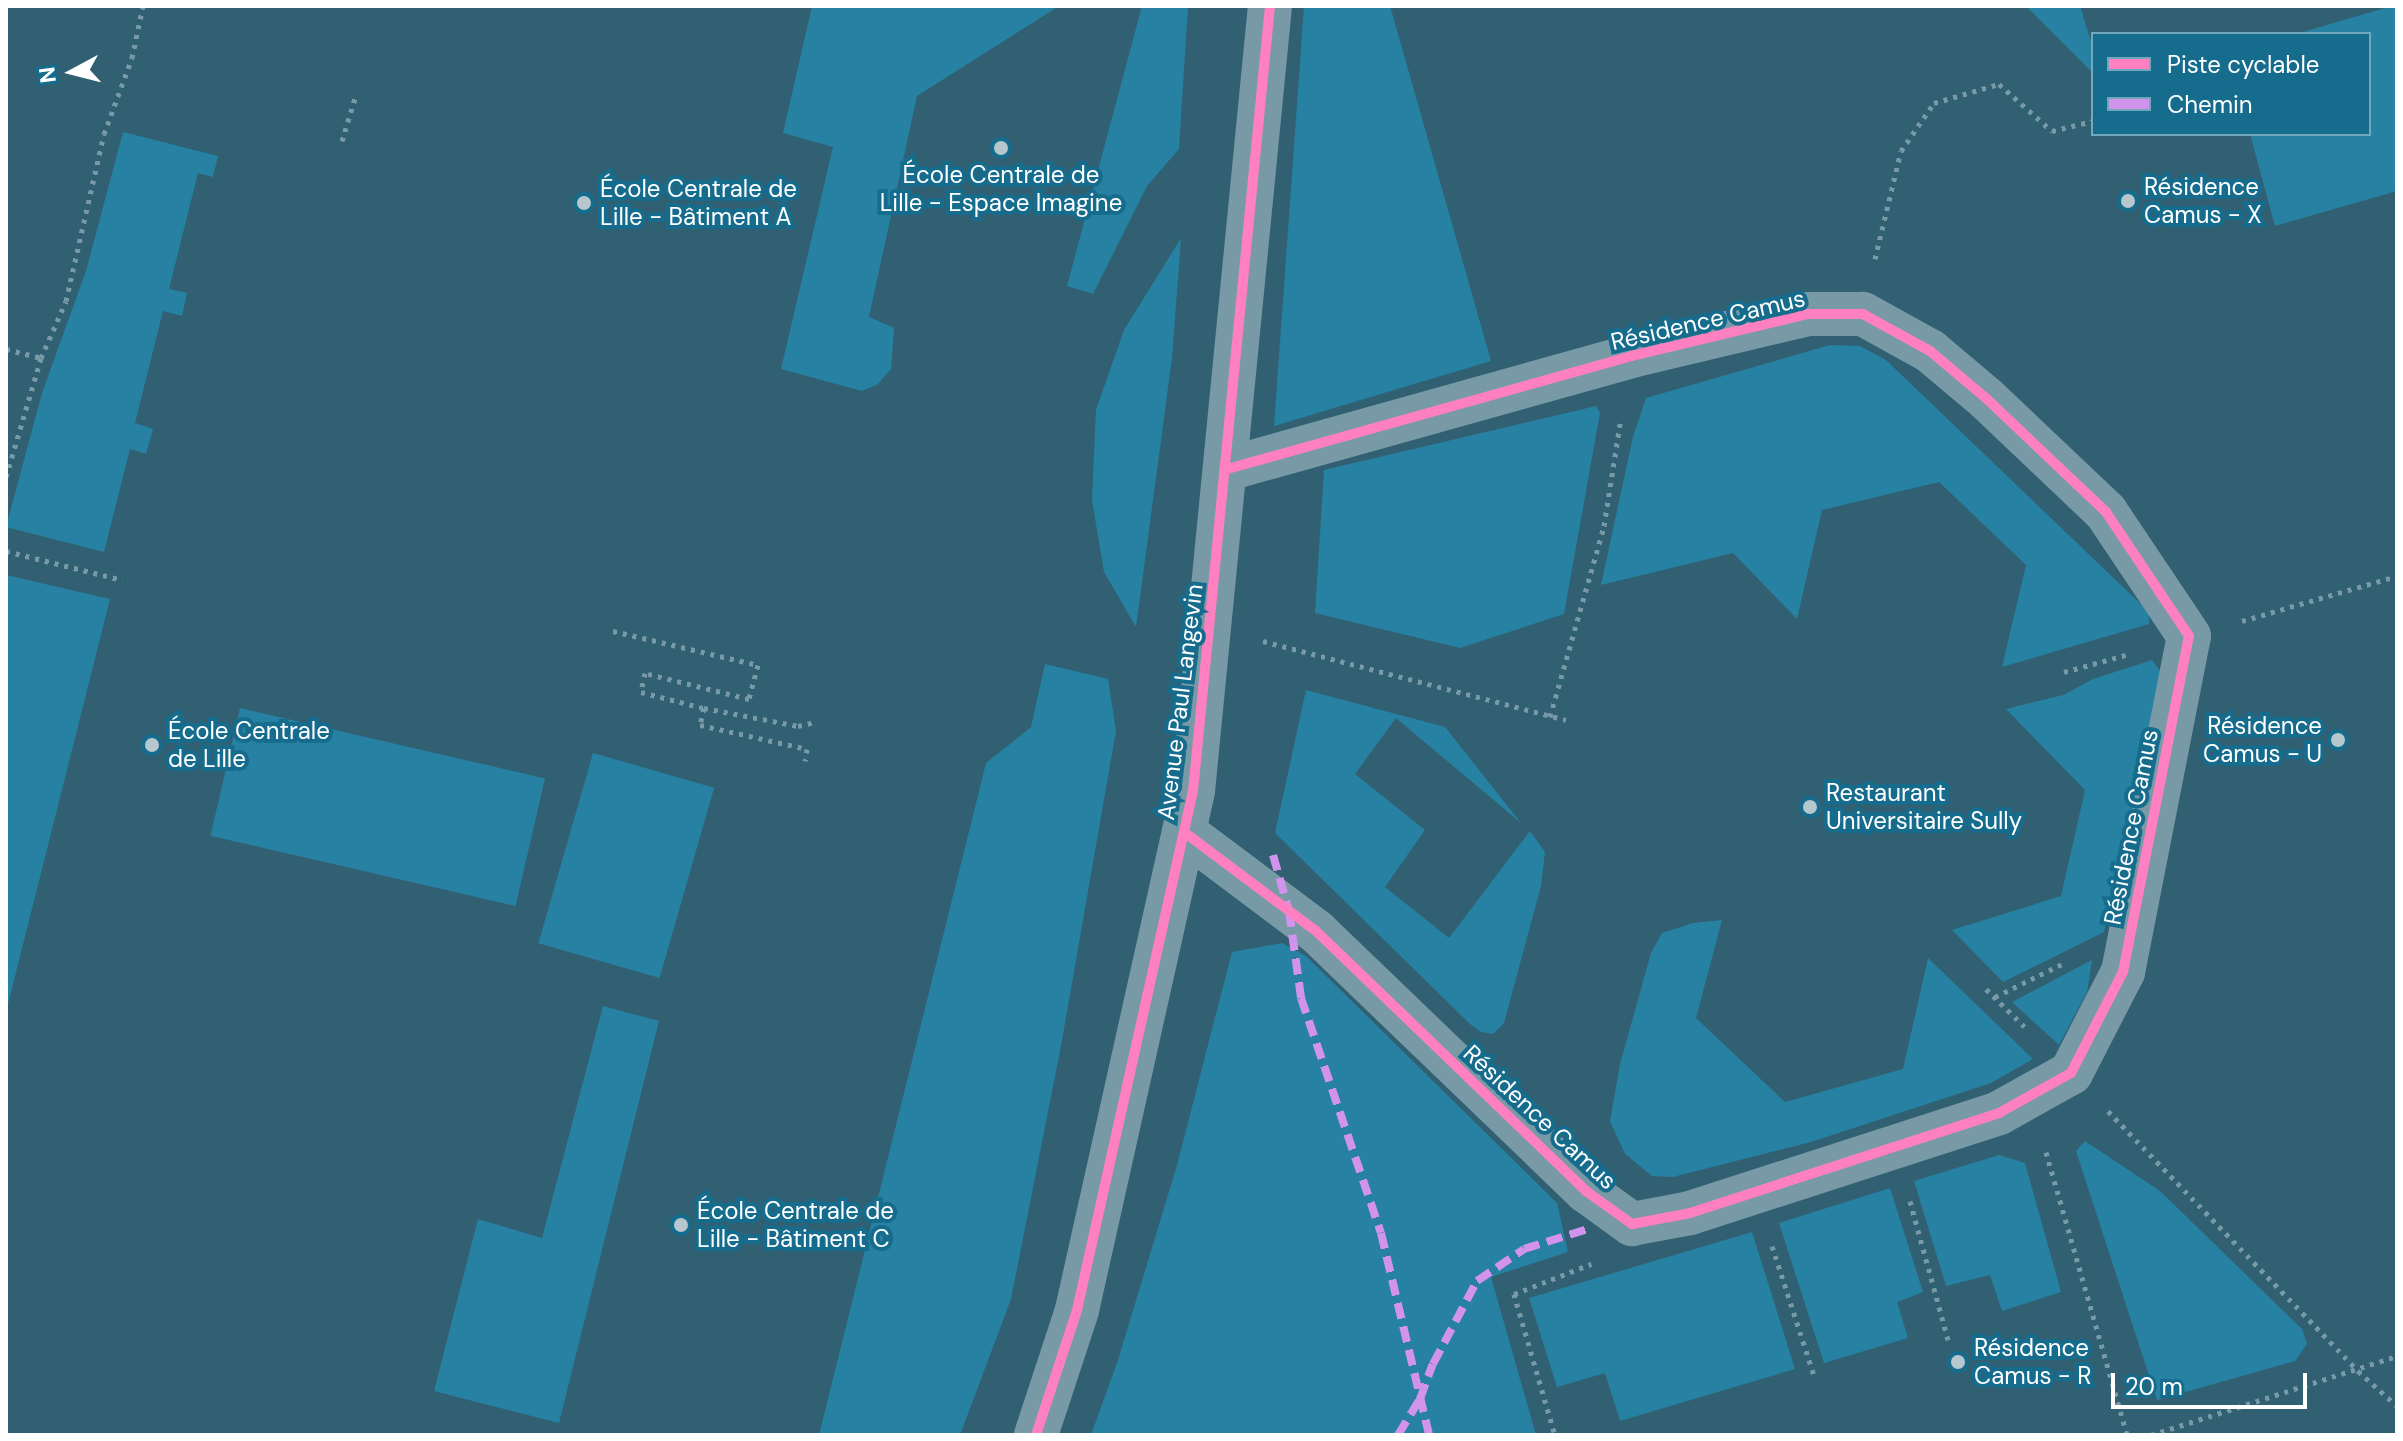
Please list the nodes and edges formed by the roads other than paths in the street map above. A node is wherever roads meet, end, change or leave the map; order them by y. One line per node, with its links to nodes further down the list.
1 (1270, 6): 2 (street, Avenue Paul Langevin)
2 (1226, 469): 3 (street, Avenue Paul Langevin); 3 (street, Résidence Camus)
3 (1184, 832): 4 (street, Avenue Paul Langevin)
4 (1036, 1435)

